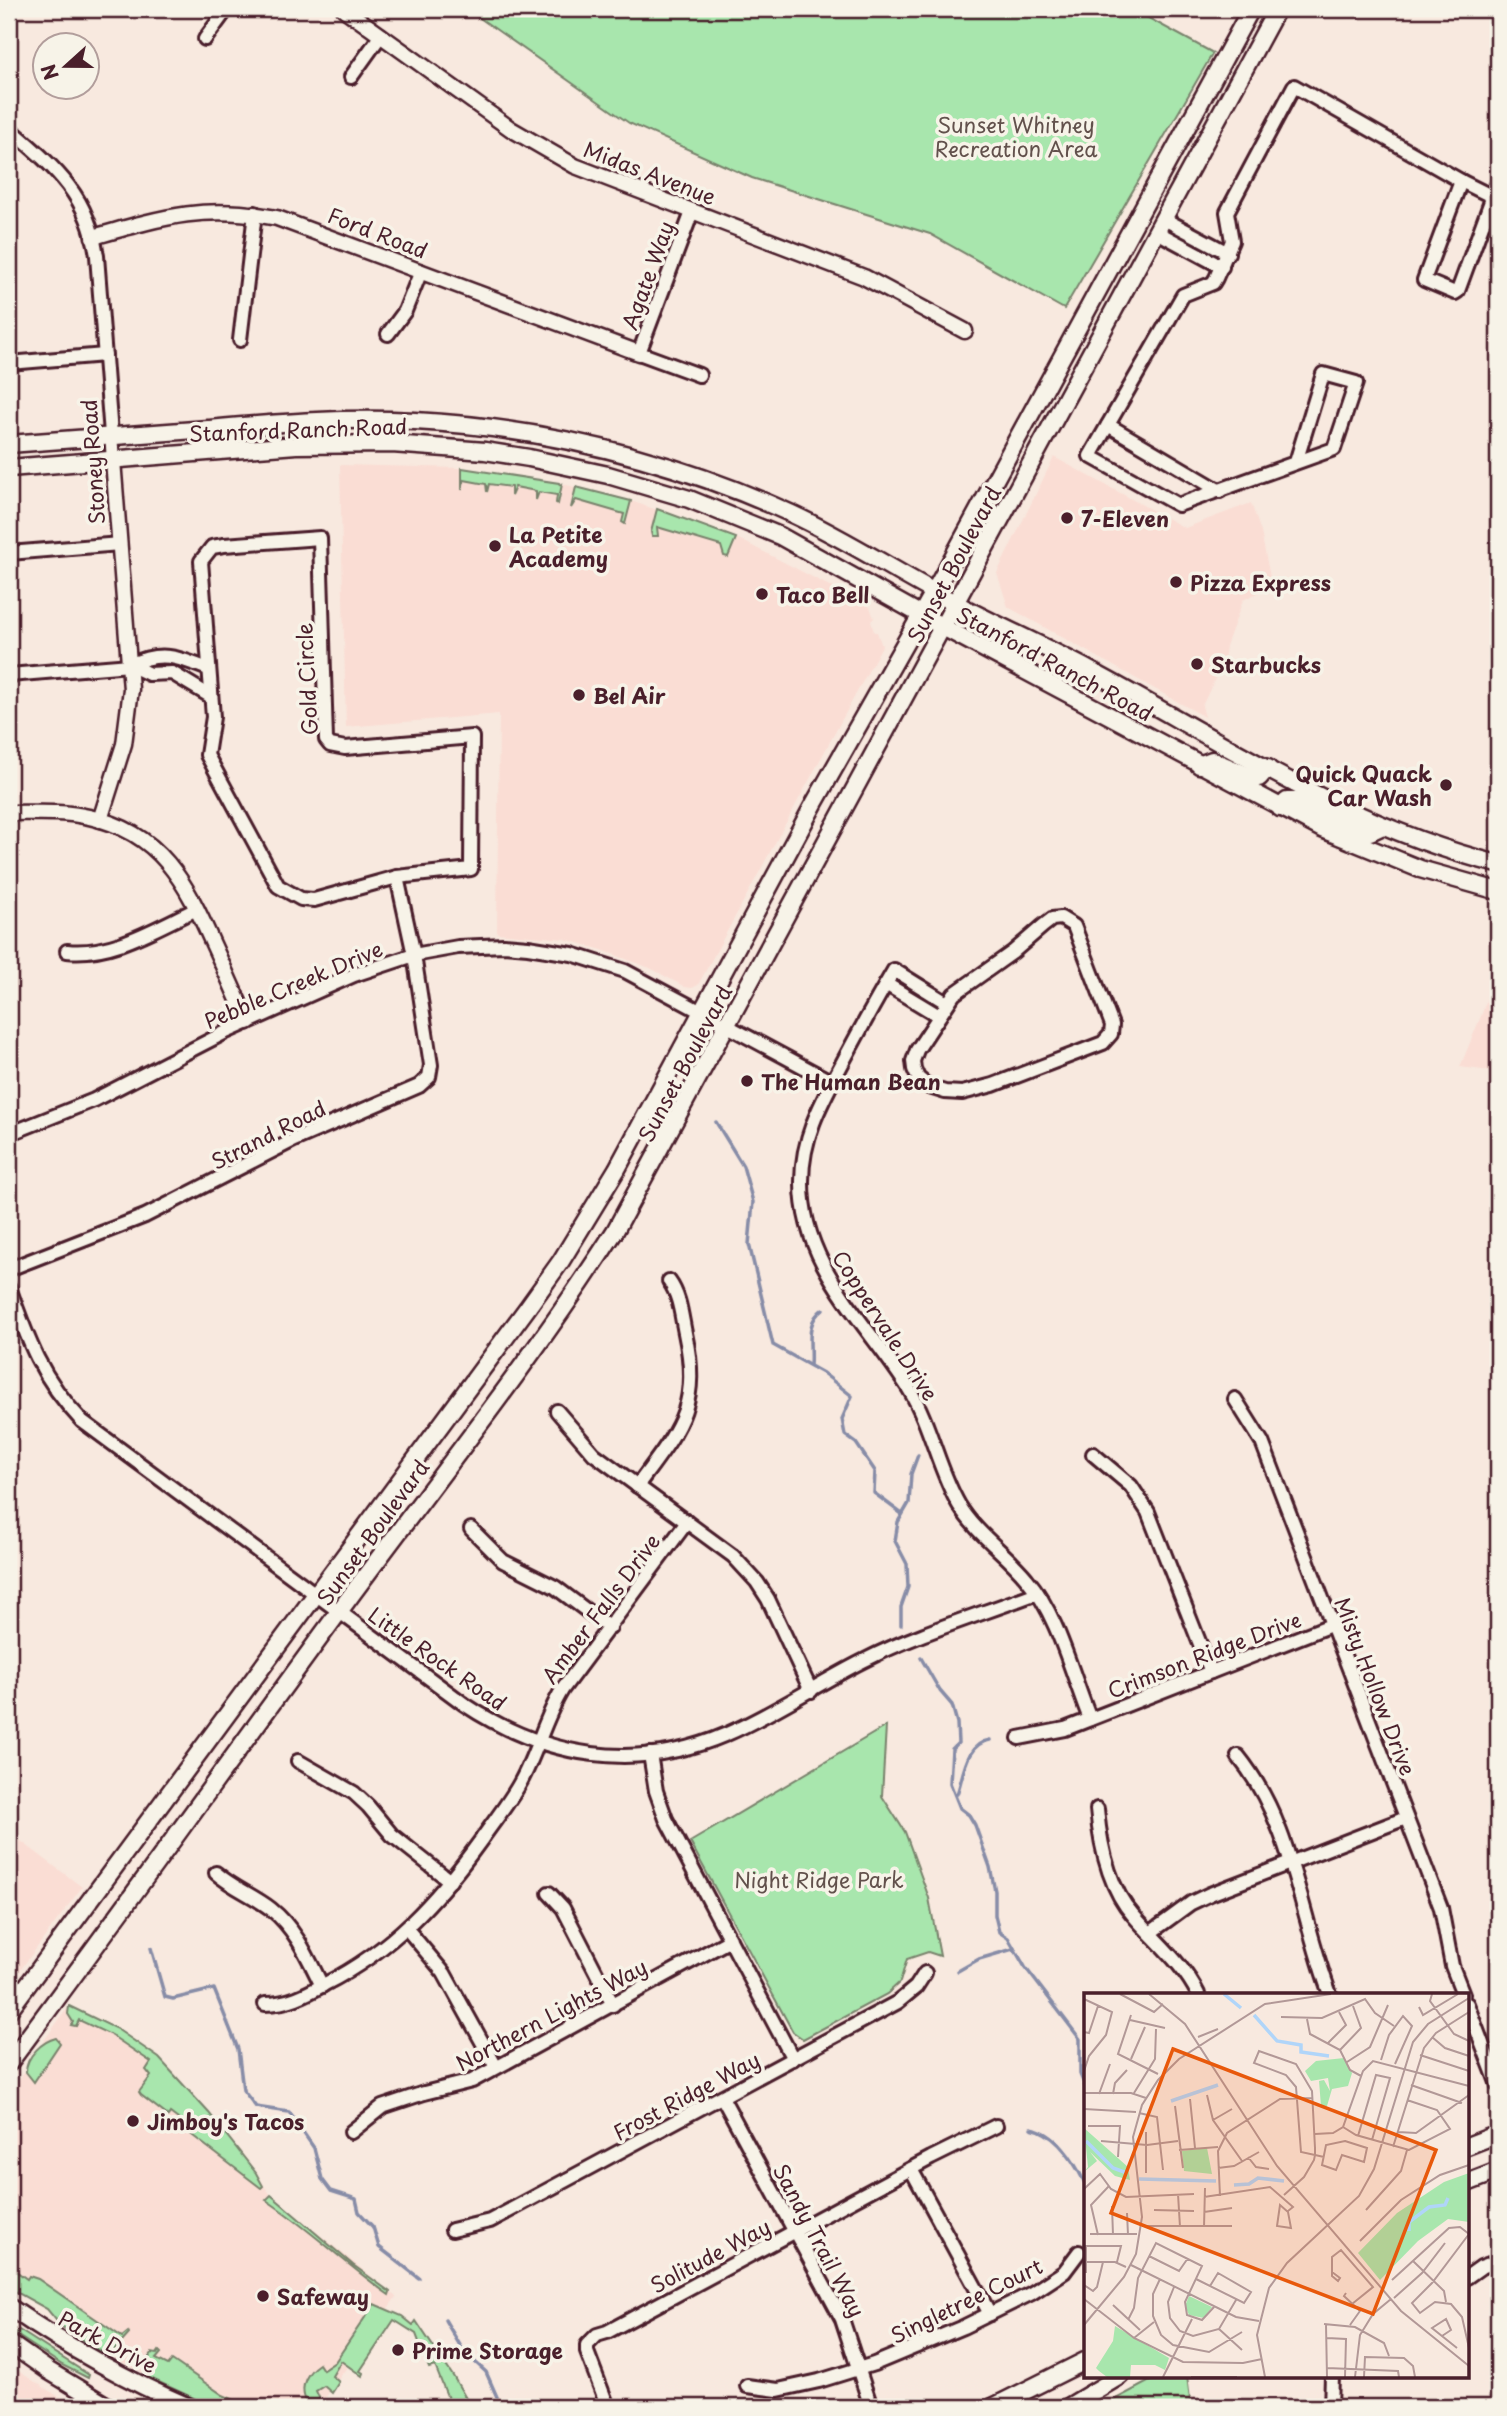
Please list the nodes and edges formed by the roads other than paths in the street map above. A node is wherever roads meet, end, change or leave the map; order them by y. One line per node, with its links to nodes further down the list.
1 (226, 9): 6 (street)
2 (344, 9): 5 (street, Midas Avenue)
3 (1251, 9): 38 (main road, Sunset Boulevard)
4 (1277, 9): 14 (main road, Sunset Boulevard)
5 (382, 36): 7 (street); 12 (street, Midas Avenue)
6 (205, 39)
7 (351, 77)
8 (9, 128): 15 (street, Stoney Road)
9 (1461, 181): 11 (street); 11 (street); 16 (street)
10 (1498, 182): 11 (street)
11 (1493, 197)
12 (692, 212): 19 (street, Midas Avenue); 22 (street, Agate Way)
13 (254, 213): 15 (street, Ford Road); 18 (street, Ford Road); 21 (street)
14 (1161, 226): 16 (street); 17 (street); 39 (main road, Sunset Boulevard)
15 (93, 237): 23 (street, Stoney Road)
16 (1228, 253): 17 (street)
17 (1222, 267): 26 (street)
18 (421, 271): 20 (street); 22 (street, Ford Road)
19 (965, 331)
20 (388, 334)
21 (240, 340)
22 (639, 353): 25 (street)
23 (105, 355): 24 (street); 27 (street, Stoney Road)
24 (9, 363)
25 (699, 375)
26 (1108, 425): 35 (street); 35 (street)
27 (112, 436): 28 (main road, Stanford Ranch Road); 29 (main road, Stanford Ranch Road); 30 (street, Stoney Road)
28 (9, 444)
29 (613, 451): 33 (main road, Stanford Ranch Road); 34 (main road)
30 (113, 460): 32 (main road, Stanford Ranch Road); 34 (main road, Stanford Ranch Road); 36 (street, Stoney Road)
31 (1296, 462): 31 (street); 35 (street)
32 (9, 468)
33 (700, 477): 34 (main road); 38 (main road, Stanford Ranch Road)
34 (650, 487): 40 (main road, Stanford Ranch Road)
35 (1220, 491)
36 (120, 544): 37 (street); 42 (street, Stoney Road)
37 (9, 553)
38 (934, 592): 39 (main road, Stanford Ranch Road); 40 (main road, Sunset Boulevard)
39 (956, 604): 41 (main road, Sunset Boulevard); 47 (main road, Stanford Ranch Road)
40 (921, 615): 41 (main road, Stanford Ranch Road); 62 (main road, Sunset Boulevard)
41 (943, 627): 46 (main road, Stanford Ranch Road); 65 (main road, Sunset Boulevard)
42 (130, 665): 43 (street); 44 (street); 45 (street); 50 (street, Stoney Road)
43 (208, 669): 45 (street, Gold Circle); 53 (street, Gold Circle)
44 (9, 675)
45 (210, 696): 53 (street, Gold Circle)
46 (1199, 765): 47 (main road); 48 (main road, Stanford Ranch Road)
47 (1268, 768): 51 (main road, Stanford Ranch Road)
48 (1280, 808): 51 (main road); 54 (main road, Stanford Ranch Road)
49 (9, 813): 50 (street)
50 (100, 820): 55 (street)
51 (1383, 826): 52 (main road, Stanford Ranch Road)
52 (1498, 864)
53 (397, 877): 57 (street)
54 (1498, 891)
55 (197, 909): 56 (street); 64 (street)
56 (67, 951)
57 (415, 955): 62 (street, Pebble Creek Drive); 64 (street, Pebble Creek Drive); 68 (street, Strand Road)
58 (886, 984): 59 (street, Coppervale Drive); 60 (street); 66 (street, Coppervale Drive)
59 (917, 985): 60 (street); 61 (street)
60 (909, 998): 63 (street)
61 (947, 1003): 63 (street); 63 (street)
62 (702, 1011): 65 (street, Pebble Creek Drive); 78 (main road, Sunset Boulevard)
63 (939, 1016)
64 (248, 1022): 67 (street, Pebble Creek Drive)
65 (728, 1025): 66 (street, Pebble Creek Drive); 79 (main road, Sunset Boulevard)
66 (832, 1082): 77 (street, Coppervale Drive)
67 (9, 1134)
68 (9, 1269)
69 (669, 1281): 74 (street)
70 (9, 1287): 78 (street, Little Rock Road)
71 (1236, 1399): 80 (street, Misty Hollow Drive)
72 (557, 1411): 74 (street)
73 (1093, 1454): 82 (street)
74 (637, 1486): 75 (street)
75 (687, 1522): 81 (street, Amber Falls Drive); 83 (street)
76 (471, 1529): 81 (street)
77 (1037, 1593): 83 (street, Little Rock Road); 84 (street, Coppervale Drive)
78 (316, 1594): 79 (street, Little Rock Road); 107 (main road, Sunset Boulevard)
79 (340, 1612): 86 (street, Little Rock Road); 109 (main road, Sunset Boulevard)
80 (1331, 1625): 82 (street, Crimson Ridge Drive); 91 (street, Misty Hollow Drive)
81 (610, 1628): 86 (street, Amber Falls Drive)
82 (1211, 1672): 84 (street, Crimson Ridge Drive)
83 (811, 1692): 87 (street, Little Rock Road)
84 (1090, 1719): 85 (street, Crimson Ridge Drive)
85 (1019, 1738)
86 (538, 1742): 87 (street, Little Rock Road); 94 (street, Amber Falls Drive)
87 (650, 1754): 98 (street)
88 (1238, 1756): 92 (street)
89 (298, 1761): 94 (street)
90 (1097, 1809): 97 (street)
91 (1406, 1818): 92 (street); 103 (street, Misty Hollow Drive)
92 (1291, 1862): 97 (street); 102 (street)
93 (216, 1873): 100 (street)
94 (450, 1881): 96 (street, Amber Falls Drive)
95 (549, 1893): 105 (street)
96 (407, 1929): 100 (street, Amber Falls Drive); 110 (street)
97 (1150, 1933): 101 (street)
98 (730, 1940): 105 (street, Northern Lights Way); 108 (street)
99 (925, 1973): 108 (street, Frost Ridge Way)
100 (322, 1986): 104 (street, Amber Falls Drive)
101 (1197, 1993)
102 (1330, 1993)
103 (1463, 1993)
104 (265, 2004)
105 (613, 2005): 110 (street, Northern Lights Way)
106 (1468, 2007): 111 (street)
107 (9, 2010)
108 (793, 2059): 112 (street, Frost Ridge Way)
109 (9, 2063)
110 (496, 2067): 114 (street, Northern Lights Way)
111 (1498, 2085)
112 (722, 2097): 120 (street, Frost Ridge Way); 121 (street, Sandy Trail Way)
113 (996, 2126): 117 (street, Solitude Way)
114 (351, 2132)
115 (1498, 2134): 116 (main road)
116 (1468, 2146)
117 (911, 2169): 121 (street, Solitude Way); 126 (street)
118 (1498, 2171): 119 (main road)
119 (1468, 2183)
120 (452, 2230)
121 (795, 2232): 129 (street, Sandy Trail Way); 135 (street, Solitude Way)
122 (1079, 2252): 126 (street, Singletree Court)
123 (1498, 2261): 124 (street)
124 (1468, 2276)
125 (9, 2307): 134 (main road, Park Drive)
126 (990, 2314): 129 (street, Singletree Court)
127 (9, 2343): 133 (main road)
128 (1084, 2362): 137 (main road)
129 (859, 2369): 132 (street, Singletree Court); 136 (street, Sandy Trail Way)
130 (1117, 2378): 138 (main road)
131 (1332, 2378): 139 (street)
132 (747, 2386)
133 (109, 2407)
134 (189, 2407)
135 (608, 2407)
136 (871, 2407)
137 (993, 2407)
138 (1068, 2407)
139 (1331, 2407)

